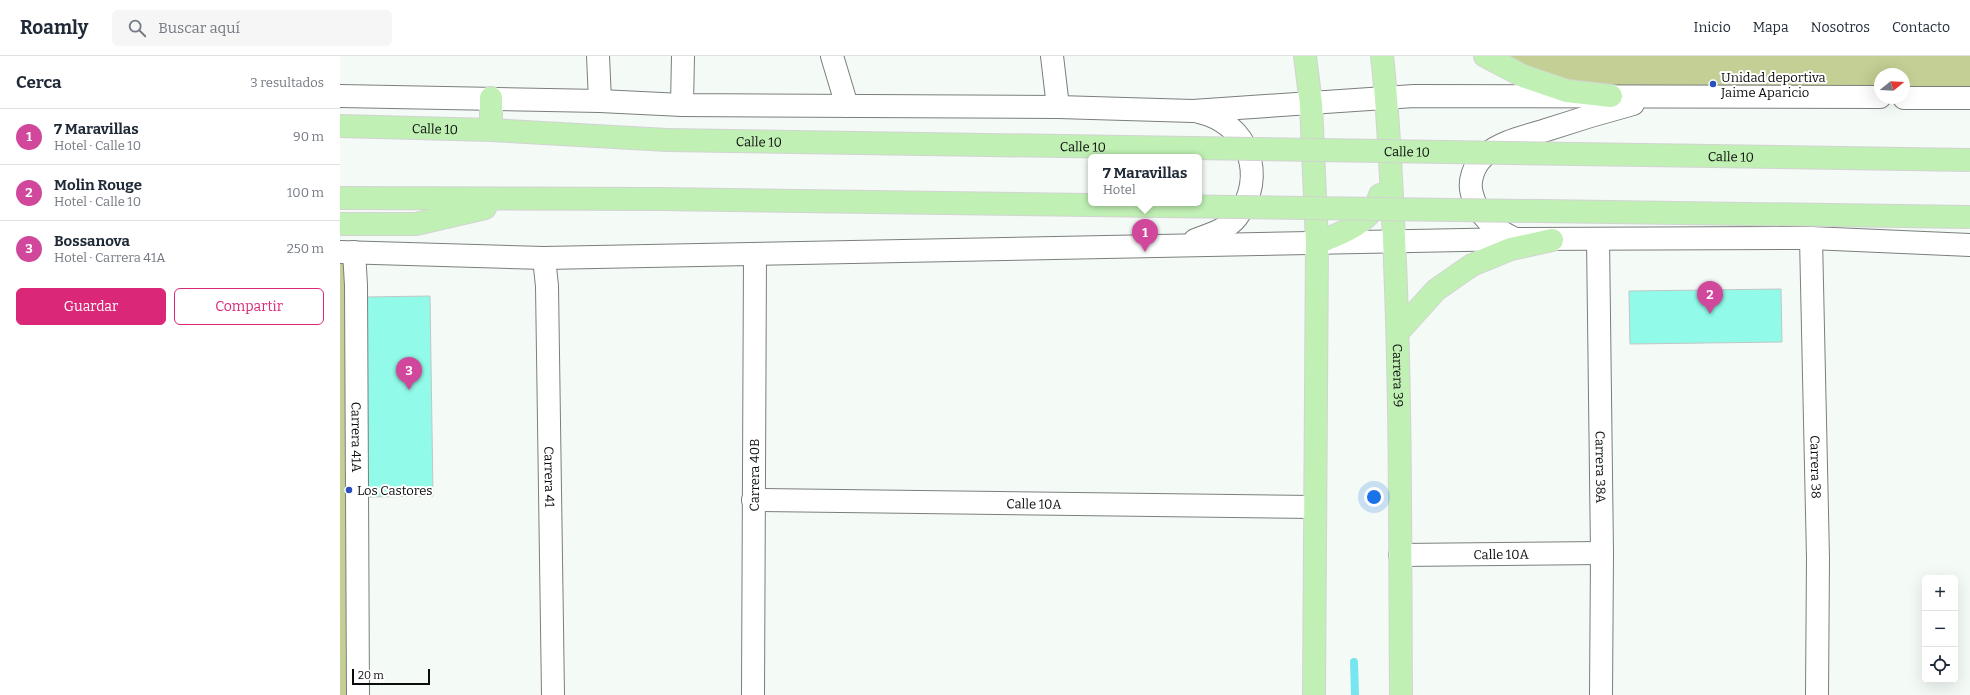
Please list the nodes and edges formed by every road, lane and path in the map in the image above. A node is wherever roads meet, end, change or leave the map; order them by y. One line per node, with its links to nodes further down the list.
1 (598, 56): 16 (street)
2 (683, 56): 18 (street)
3 (832, 56): 19 (street)
4 (1052, 56): 20 (street)
5 (1305, 56): 17 (main road)
6 (1382, 56): 15 (main road, Carrera 39)
7 (1485, 56): 9 (main road)
8 (340, 96): 12 (street)
9 (1611, 96): 10 (street); 15 (street)
10 (1657, 97): 11 (street); 33 (street)
11 (1874, 97)
12 (491, 98): 16 (street); 23 (main road)
13 (1910, 98): 14 (street)
14 (1970, 98)
15 (1387, 99): 17 (street); 24 (main road, Carrera 39)
16 (600, 100): 18 (street)
17 (1311, 104): 21 (street); 37 (main road)
18 (682, 105): 19 (street)
19 (847, 106): 20 (street)
20 (1058, 107): 21 (street)
21 (1194, 111): 39 (street)
22 (340, 126): 23 (main road, Calle 10)
23 (491, 130): 25 (main road, Calle 10, bridge)
24 (1390, 154): 36 (main road, Carrera 39); 37 (main road)
25 (1970, 160)
26 (340, 198): 27 (main road)
27 (520, 200): 28 (main road, bridge); 31 (main road)
28 (1088, 205)
29 (1169, 206): 30 (main road, bridge)
30 (1970, 217)
31 (340, 224)
32 (1811, 238): 34 (street); 38 (street); 54 (street, Carrera 38)
33 (1515, 239): 35 (street); 36 (street)
34 (1598, 239): 35 (street); 46 (street, Carrera 38A)
35 (1552, 240): 43 (main road)
36 (1394, 241): 37 (street); 43 (main road, Carrera 39)
37 (1317, 242): 39 (street); 45 (main road)
38 (1970, 244)
39 (1183, 245): 41 (street)
40 (347, 252): 42 (street); 48 (street, Carrera 41A)
41 (754, 255): 42 (street); 44 (street, Carrera 40B)
42 (544, 258): 49 (street, Carrera 41)
43 (1398, 332): 47 (main road, Carrera 39)
44 (753, 500): 45 (street, Calle 10A); 50 (street, Carrera 40B)
45 (1314, 507): 51 (main road)
46 (1602, 553): 47 (street, Calle 10A); 53 (street, Carrera 38A)
47 (1400, 555): 52 (main road, Carrera 39)
48 (358, 695)
49 (553, 695)
50 (753, 695)
51 (1314, 695)
52 (1401, 695)
53 (1601, 695)
54 (1817, 695)

